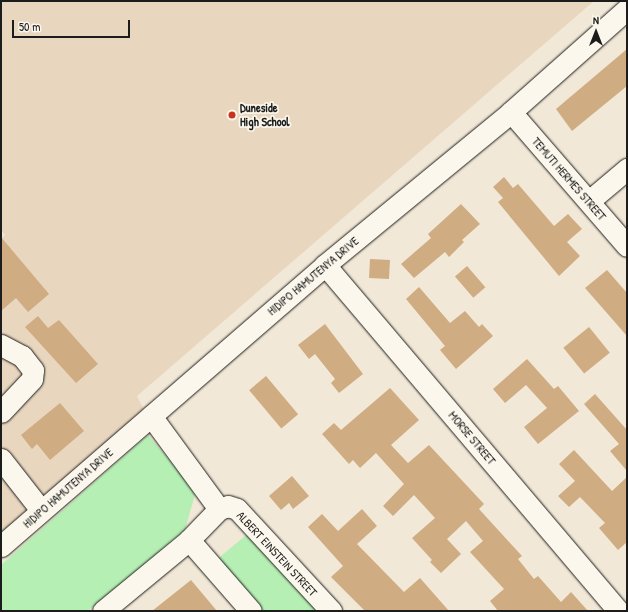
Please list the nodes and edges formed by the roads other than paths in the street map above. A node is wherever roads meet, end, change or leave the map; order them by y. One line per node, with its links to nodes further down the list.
1 (627, 9): 2 (street, HIDIPO HAMUTENYA DRIVE)
2 (511, 112): 4 (street, TEMUTI HERMES STREET); 6 (street, HIDIPO HAMUTENYA DRIVE)
3 (627, 169): 4 (street)
4 (589, 201): 5 (street, TEMUTI HERMES STREET)
5 (627, 246)
6 (325, 265): 9 (street, HIDIPO HAMUTENYA DRIVE); 18 (street, MORSE STREET)
7 (1, 345): 8 (street)
8 (1, 412)
9 (151, 416): 11 (street, ALBERT EINSTEIN STREET); 12 (street, HIDIPO HAMUTENYA DRIVE)
10 (1, 459): 12 (street)
11 (219, 509): 13 (street, ALBERT EINSTEIN STREET); 17 (street, ALBERT EINSTEIN STREET)
12 (40, 510): 14 (street, HIDIPO HAMUTENYA DRIVE)
13 (189, 540): 15 (street, ALBERT EINSTEIN STREET); 16 (street)
14 (1, 546)
15 (103, 611)
16 (251, 611)
17 (331, 611)
18 (618, 611)

